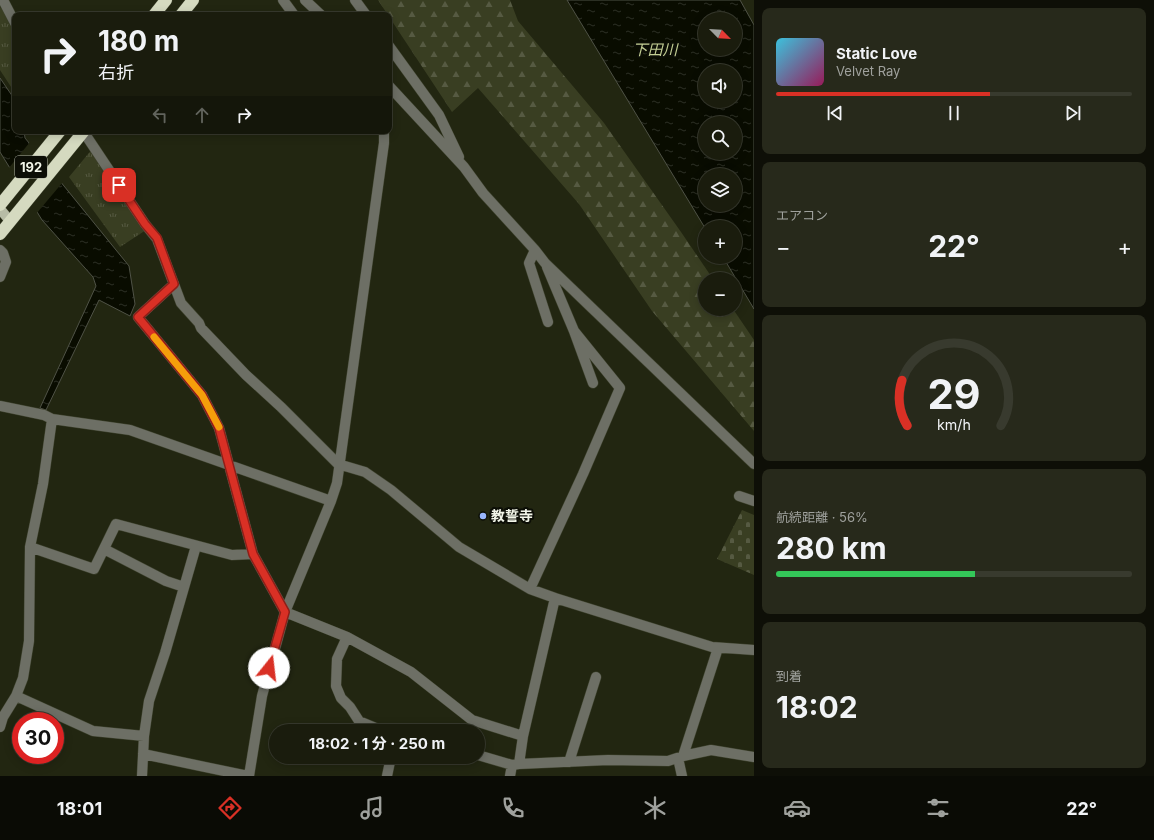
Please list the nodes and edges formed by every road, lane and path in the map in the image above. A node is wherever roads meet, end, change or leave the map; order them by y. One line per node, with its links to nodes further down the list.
1 (3, 0): 12 (street)
2 (166, 0): 7 (highway)
3 (193, 0): 8 (highway)
4 (283, 0): 9 (street)
5 (305, 0): 10 (street)
6 (355, 0): 11 (street)
7 (156, 12)
8 (183, 12)
9 (292, 12)
10 (318, 12)
11 (364, 12)
12 (12, 17)
13 (392, 50): 19 (street)
14 (392, 89): 19 (street)
15 (58, 134): 20 (highway, 192)
16 (81, 134): 22 (highway, 192)
17 (85, 134): 28 (street)
18 (384, 134): 34 (street)
19 (464, 167): 25 (street)
20 (0, 205)
21 (0, 209): 22 (main road)
22 (10, 221): 23 (highway, 192)
23 (0, 234)
24 (0, 250): 27 (street)
25 (535, 250): 26 (street); 29 (street)
26 (545, 263): 30 (street); 35 (street)
27 (0, 277)
28 (174, 284): 34 (street); 36 (street)
29 (548, 322)
30 (574, 331): 31 (street); 45 (street)
31 (593, 382)
32 (0, 406): 33 (street)
33 (52, 418): 36 (street); 41 (street)
34 (338, 464): 38 (street); 45 (street)
35 (754, 464)
36 (230, 465): 38 (street); 43 (street)
37 (739, 496): 39 (street)
38 (331, 501): 47 (street)
39 (754, 501)
40 (196, 546): 42 (street); 43 (street); 44 (street)
41 (30, 547): 42 (street); 52 (street)
42 (104, 549): 44 (street)
43 (253, 554): 47 (street)
44 (184, 587): 55 (street)
45 (530, 589): 46 (street)
46 (555, 598): 49 (street); 56 (street)
47 (285, 612): 48 (street); 65 (street)
48 (347, 637): 53 (street); 56 (street)
49 (718, 648): 50 (street); 59 (street)
50 (754, 650)
51 (596, 678): 61 (street)
52 (16, 696): 54 (street); 55 (street)
53 (368, 724)
54 (0, 727)
55 (144, 736): 57 (street)
56 (523, 736): 63 (street)
57 (143, 754): 64 (street); 65 (street)
58 (485, 757): 63 (street)
59 (681, 757): 60 (street); 61 (street); 68 (street)
60 (754, 757)
61 (569, 762): 63 (street)
62 (390, 764): 66 (street)
63 (516, 764): 67 (street)
64 (142, 776)
65 (248, 776)
66 (387, 776)
67 (510, 776)
68 (682, 776)

